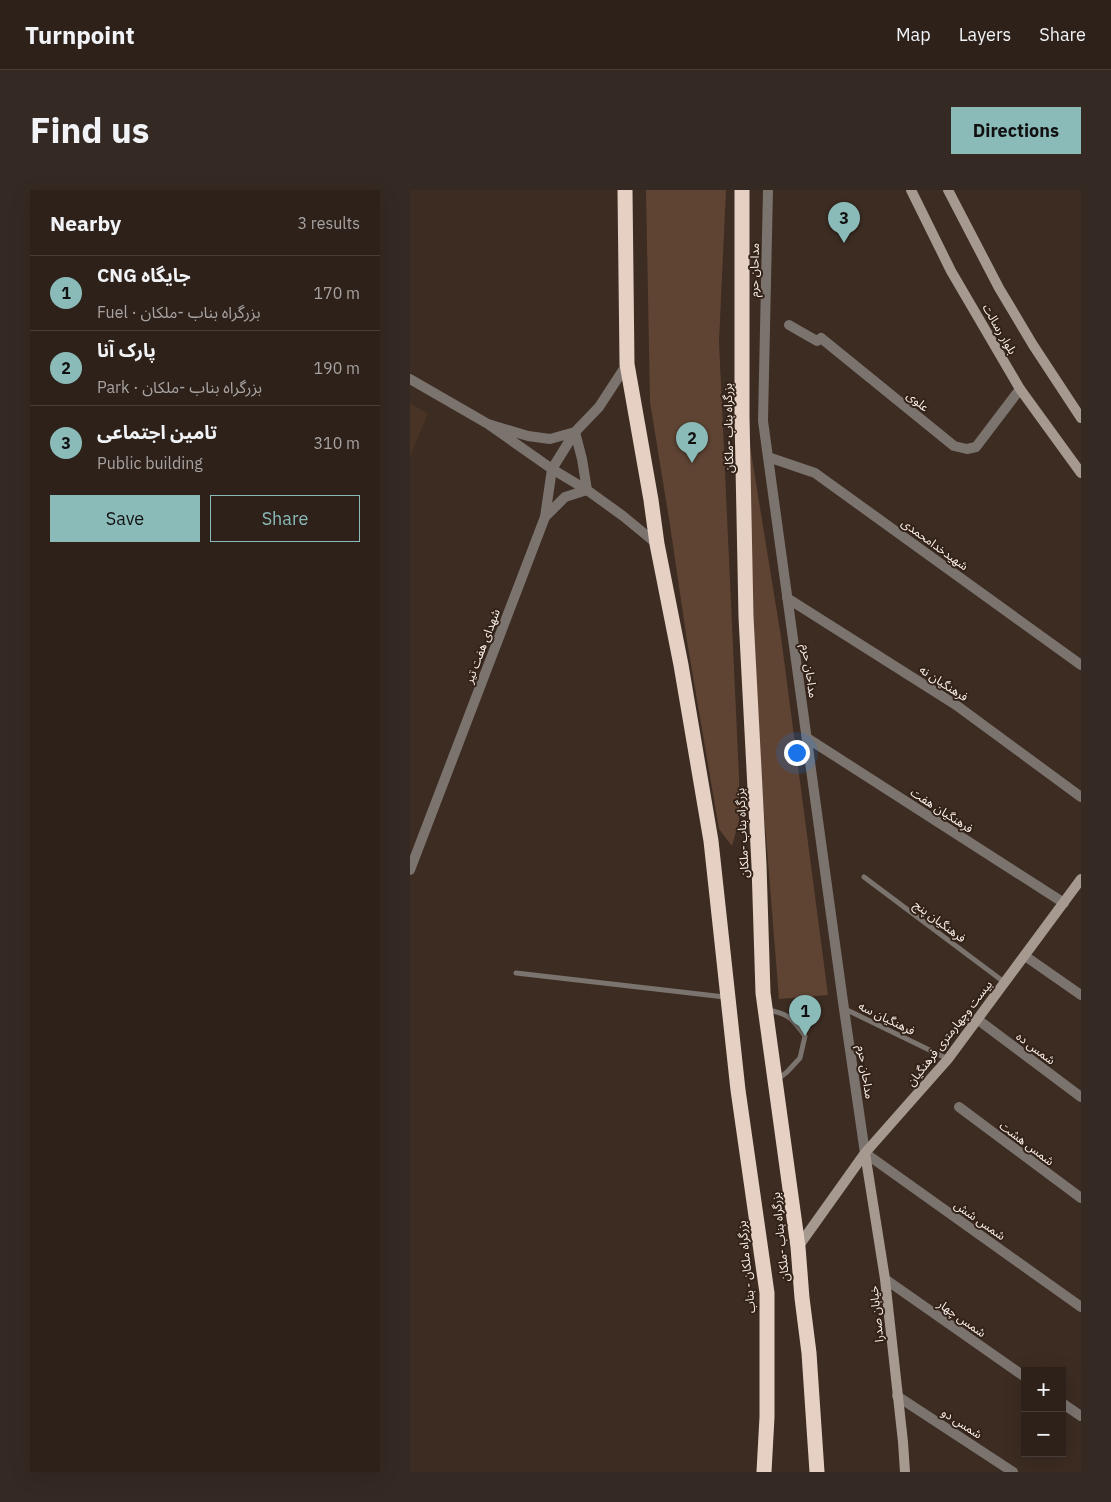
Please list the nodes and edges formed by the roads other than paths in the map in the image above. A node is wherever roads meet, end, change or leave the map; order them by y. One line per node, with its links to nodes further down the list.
1 (625, 190): 7 (highway)
2 (742, 190): 33 (highway, بزرگراه بناب -ملکان)
3 (768, 190): 13 (street, مداحان حرم)
4 (911, 190): 9 (street, بلوار رسالت)
5 (948, 190): 10 (street, بلوار رسالت)
6 (788, 326): 9 (street, علوی)
7 (627, 364): 12 (street, شهدای هفت تیر); 18 (highway)
8 (410, 379): 11 (street)
9 (1020, 389): 15 (street, بلوار رسالت)
10 (1081, 418)
11 (488, 424): 12 (street); 14 (street)
12 (574, 432): 14 (street, شهدای هفت تیر); 16 (street)
13 (768, 457): 19 (street, مداحان حرم); 20 (street, شهیدخدامحمدی)
14 (552, 469): 16 (street); 17 (street, شهدای هفت تیر)
15 (1081, 473)
16 (588, 490): 17 (street); 18 (street)
17 (545, 517): 23 (street, شهدای هفت تیر)
18 (657, 544): 31 (highway)
19 (787, 598): 21 (street, مداحان حرم); 22 (street, فرهنگیان نه)
20 (1081, 665)
21 (806, 738): 26 (street, فرهنگیان هفت); 32 (street, مداحان حرم)
22 (1081, 797)
23 (410, 870)
24 (864, 876): 29 (lane, فرهنگیان پنج)
25 (1081, 879): 26 (street, بیست وچهارمتری فرهنگیان)
26 (1064, 903): 27 (street, بیست وچهارمتری فرهنگیان)
27 (1024, 956): 29 (street, بیست وچهارمتری فرهنگیان); 30 (street)
28 (516, 972): 31 (lane)
29 (1004, 982): 34 (street, بیست وچهارمتری فرهنگیان)
30 (1081, 996)
31 (728, 998): 48 (highway, بزرگراه ملکان - بناب)
32 (844, 1009): 35 (lane, فرهنگیان سه); 39 (street, مداحان حرم)
33 (765, 1010): 36 (highway, بزرگراه بناب -ملکان); 36 (lane)
34 (977, 1019): 35 (street, بیست وچهارمتری فرهنگیان); 37 (street, شمس ده)
35 (948, 1059): 39 (street, بیست وچهارمتری فرهنگیان)
36 (776, 1081): 41 (highway, بزرگراه بناب -ملکان)
37 (1081, 1097)
38 (959, 1107): 40 (street, شمس هشت)
39 (866, 1154): 41 (street, بیست وچهارمتری فرهنگیان); 42 (street, خیابان صدرا); 43 (street, شمس شش)
40 (1081, 1198)
41 (798, 1247): 49 (highway, بزرگراه بناب -ملکان)
42 (884, 1279): 44 (street, شمس چهار); 45 (street, خیابان صدرا)
43 (1081, 1306)
44 (1021, 1374)
45 (897, 1396): 50 (street, خیابان صدرا); 51 (street, شمس دو)
46 (1066, 1406): 47 (street)
47 (1081, 1416)
48 (764, 1472)
49 (817, 1472)
50 (905, 1472)
51 (1013, 1472)

